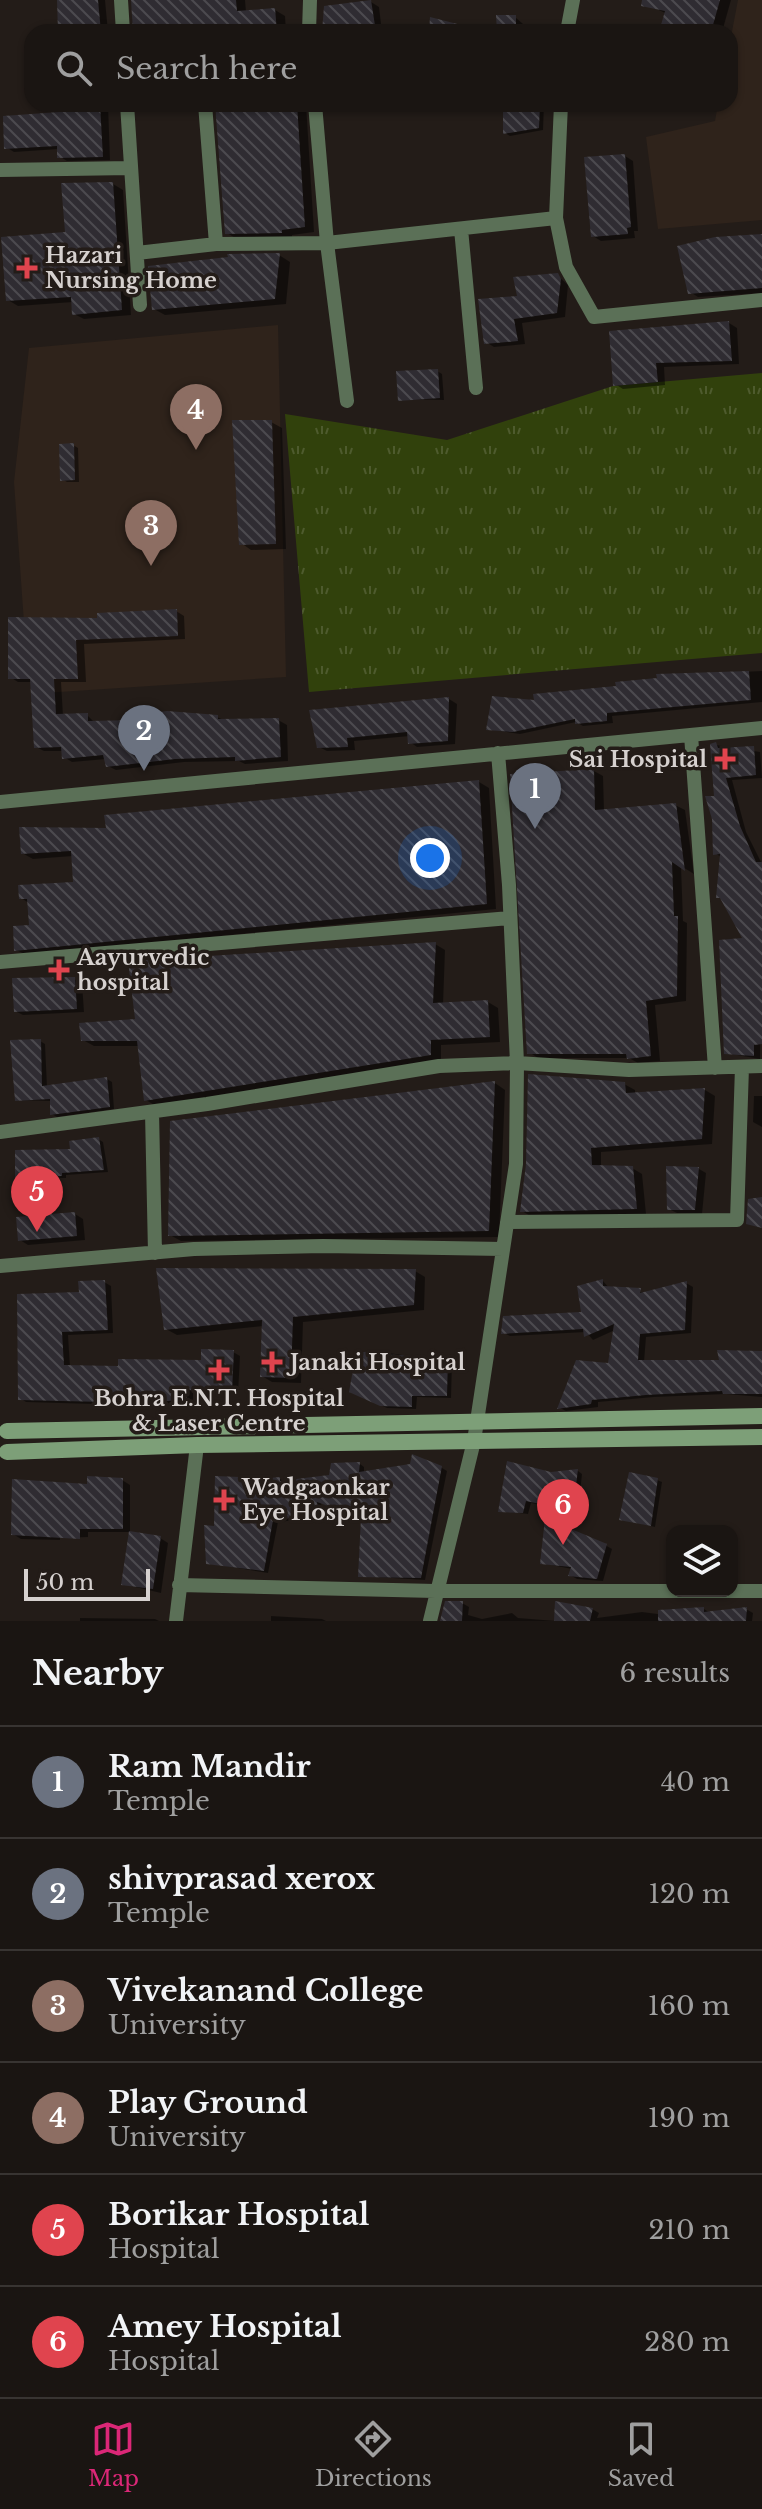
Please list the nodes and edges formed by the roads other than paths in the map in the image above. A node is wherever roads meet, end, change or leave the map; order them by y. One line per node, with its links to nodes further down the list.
1 (121, 0): 4 (street)
2 (310, 0): 5 (street)
3 (573, 0): 6 (street)
4 (122, 24)
5 (309, 24)
6 (568, 24)
7 (128, 112): 11 (street)
8 (206, 112): 16 (street)
9 (316, 112): 15 (street)
10 (561, 112): 13 (street)
11 (131, 168): 12 (street); 17 (street)
12 (0, 170)
13 (556, 218): 14 (street); 18 (street)
14 (461, 229): 15 (street); 20 (street)
15 (327, 243): 16 (street); 21 (street)
16 (216, 244): 17 (street)
17 (137, 253): 19 (street)
18 (762, 300)
19 (140, 305)
20 (476, 388)
21 (347, 401)
22 (762, 728): 23 (street)
23 (691, 735): 24 (street); 31 (street)
24 (498, 753): 25 (street); 26 (street)
25 (0, 802)
26 (510, 918): 27 (street); 28 (street)
27 (0, 962)
28 (517, 1063): 31 (street); 32 (street); 34 (street)
29 (762, 1066): 30 (street)
30 (742, 1067): 31 (street); 34 (street)
31 (715, 1068)
32 (152, 1112): 33 (street); 36 (street)
33 (0, 1132)
34 (507, 1222): 35 (street)
35 (503, 1249): 36 (street); 39 (street)
36 (155, 1253): 37 (street)
37 (0, 1266)
38 (762, 1416): 39 (street)
39 (477, 1421): 40 (street); 42 (street)
40 (3, 1427): 44 (street)
41 (762, 1437): 42 (street)
42 (474, 1441): 43 (street); 46 (street)
43 (197, 1445): 44 (street); 45 (street)
44 (4, 1457)
45 (179, 1585): 46 (street); 48 (street)
46 (435, 1591): 47 (street); 49 (street)
47 (762, 1591)
48 (176, 1621)
49 (430, 1621)

